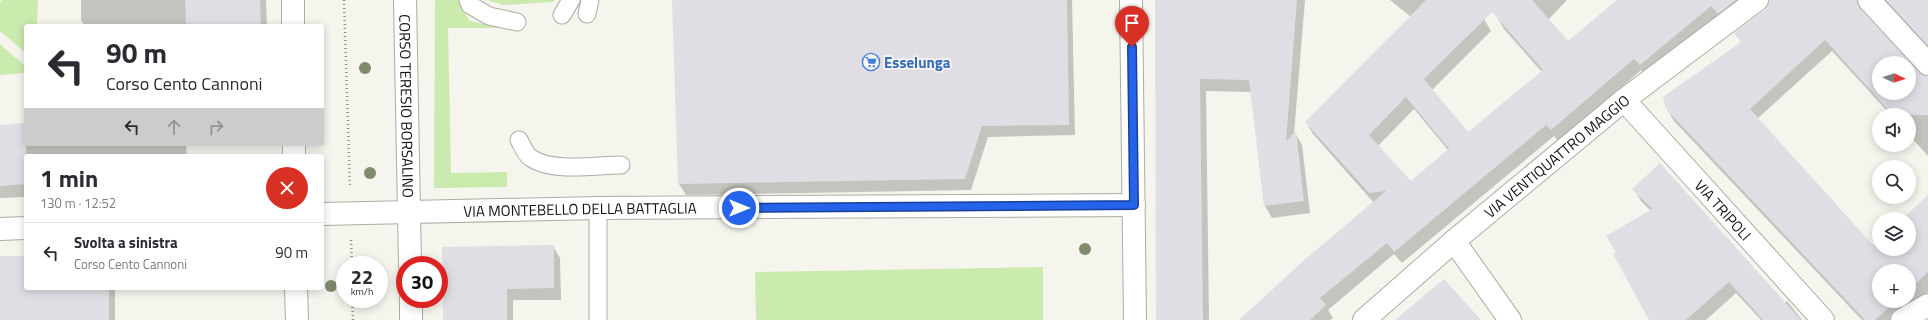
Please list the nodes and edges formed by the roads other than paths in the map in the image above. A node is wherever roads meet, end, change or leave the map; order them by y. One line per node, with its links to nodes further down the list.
1 (293, 0): 10 (street)
2 (405, 0): 17 (street, CORSO TERESIO BORSALINO)
3 (468, 0): 9 (lane)
4 (571, 0): 8 (lane)
5 (1131, 0): 15 (street)
6 (1757, 0): 12 (street, VIA VENTIQUATTRO MAGGIO)
7 (1869, 0): 11 (street)
8 (562, 15)
9 (517, 22)
10 (293, 24)
11 (1928, 64)
12 (1624, 100): 21 (street, VIA VENTIQUATTRO MAGGIO); 32 (street, VIA TRIPOLI)
13 (519, 140): 14 (lane)
14 (621, 164)
15 (1134, 205): 16 (street, VIA MONTEBELLO DELLA BATTAGLIA); 29 (street)
16 (598, 208): 17 (street, VIA MONTEBELLO DELLA BATTAGLIA); 28 (lane)
17 (410, 212): 18 (street, VIA MONTEBELLO DELLA BATTAGLIA); 22 (street, CORSO TERESIO BORSALINO)
18 (324, 214)
19 (24, 228): 20 (street)
20 (0, 229)
21 (1454, 241): 30 (street, VIA VENTIQUATTRO MAGGIO); 31 (street)
22 (410, 256)
23 (296, 290): 26 (street)
24 (1928, 305): 33 (street)
25 (411, 308): 27 (street)
26 (297, 320)
27 (411, 320)
28 (598, 320)
29 (1135, 320)
30 (1364, 320)
31 (1510, 320)
32 (1823, 320)
33 (1902, 320)

